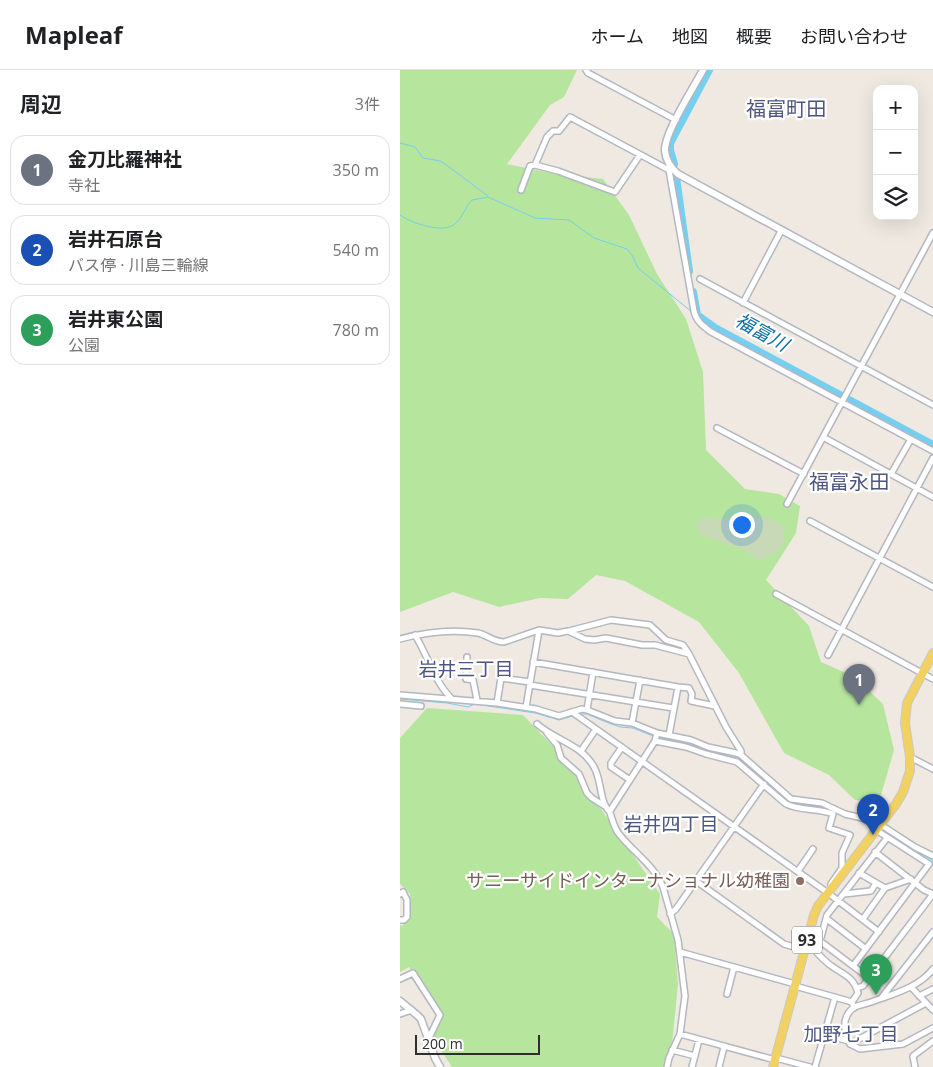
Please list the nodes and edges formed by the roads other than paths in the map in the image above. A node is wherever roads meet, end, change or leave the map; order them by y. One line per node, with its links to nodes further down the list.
1 (586, 70): 3 (street)
2 (703, 70): 3 (street)
3 (676, 120): 6 (street)
4 (640, 155): 5 (street); 5 (street); 6 (street)
5 (535, 165): 7 (street)
6 (671, 169): 8 (street); 16 (street)
7 (521, 190)
8 (781, 231): 12 (street); 13 (street)
9 (933, 233): 10 (street)
10 (931, 242): 12 (street)
11 (700, 279): 13 (street)
12 (900, 295): 14 (street); 15 (street)
13 (743, 302): 15 (street)
14 (933, 312)
15 (861, 366): 16 (street); 17 (street)
16 (842, 403): 19 (street); 20 (street)
17 (933, 405)
18 (717, 428): 23 (street)
19 (823, 437): 23 (street); 24 (street)
20 (911, 439): 21 (street); 24 (street)
21 (933, 451)
22 (933, 458): 25 (street)
23 (804, 474): 27 (street)
24 (892, 474): 25 (street)
25 (917, 488): 26 (street); 29 (street)
26 (933, 497)
27 (787, 504)
28 (810, 521): 29 (street)
29 (880, 558): 30 (street); 33 (street)
30 (933, 587)
31 (776, 594): 33 (street)
32 (539, 630): 34 (street); 35 (street); 41 (street)
33 (841, 630): 39 (street); 43 (street)
34 (568, 631): 38 (street); 38 (street)
35 (415, 635): 36 (street); 50 (street)
36 (400, 639)
37 (933, 653): 43 (main road, 93)
38 (689, 654): 56 (street)
39 (828, 655)
40 (467, 657): 51 (street)
41 (533, 662): 42 (street); 46 (street)
42 (593, 672): 45 (street); 49 (street)
43 (922, 673): 44 (street); 70 (main road, 93)
44 (933, 679)
45 (640, 680): 47 (street); 52 (street)
46 (530, 683): 49 (street); 53 (street); 57 (street)
47 (678, 686): 56 (street); 58 (street)
48 (400, 695): 50 (street)
49 (590, 695): 52 (street); 59 (street)
50 (451, 698): 51 (street)
51 (477, 700): 53 (street)
52 (636, 702): 58 (street); 61 (street)
53 (497, 703): 57 (street)
54 (400, 704): 55 (street)
55 (421, 706)
56 (716, 706): 69 (street)
57 (526, 707): 60 (street)
58 (673, 708): 65 (street)
59 (587, 710): 60 (street); 61 (street)
60 (576, 714): 63 (street)
61 (632, 723): 66 (street)
62 (537, 724): 64 (street)
63 (596, 728): 67 (street); 68 (street)
64 (545, 730): 68 (street); 75 (street)
65 (669, 735): 66 (street); 69 (street)
66 (656, 737): 71 (street); 74 (street)
67 (622, 747): 71 (street); 73 (street)
68 (581, 751): 75 (street)
69 (741, 755): 77 (street)
70 (910, 757): 72 (street); 77 (main road, 93)
71 (642, 761): 73 (street); 76 (street)
72 (933, 769)
73 (630, 780): 75 (street)
74 (764, 784): 76 (street); 91 (street)
75 (608, 809): 96 (street)
76 (734, 826): 84 (street); 87 (street)
77 (878, 827): 78 (street); 81 (street); 82 (main road, 93)
78 (887, 838): 80 (street); 89 (street)
79 (814, 849): 84 (street)
80 (875, 852): 83 (street); 86 (street)
81 (933, 856)
82 (854, 859): 83 (street); 91 (main road, 93)
83 (864, 867): 85 (street)
84 (798, 871): 91 (street)
85 (859, 874): 88 (street); 93 (street)
86 (911, 879): 89 (street); 90 (street)
87 (696, 881): 96 (street); 103 (street)
88 (876, 883): 90 (street); 93 (street)
89 (916, 884): 94 (street); 100 (street)
90 (885, 888): 97 (street)
91 (827, 892): 95 (street); 103 (main road, 93)
92 (400, 894): 99 (street)
93 (844, 894): 95 (street)
94 (933, 894): 109 (street)
95 (838, 901): 97 (street); 98 (street)
96 (670, 914): 105 (street)
97 (862, 918): 100 (street)
98 (826, 919): 102 (street); 104 (street)
99 (400, 920)
100 (879, 932): 104 (street)
101 (933, 932): 118 (street)
102 (820, 941): 103 (street); 106 (street)
103 (808, 946): 111 (main road, 93); 113 (street)
104 (866, 949): 106 (street)
105 (680, 952): 107 (street); 126 (street)
106 (853, 966): 109 (street)
107 (734, 967): 111 (street); 115 (street)
108 (933, 969): 112 (street)
109 (869, 978): 113 (street)
110 (400, 980): 128 (street)
111 (795, 985): 117 (street); 135 (main road, 93)
112 (911, 987): 116 (street); 118 (street)
113 (857, 988): 121 (street)
114 (933, 989): 116 (street)
115 (728, 994)
116 (920, 996): 120 (street)
117 (835, 997): 121 (street); 127 (street)
118 (882, 998): 121 (street)
119 (400, 1001): 122 (street)
120 (926, 1003): 123 (street); 131 (street)
121 (853, 1005): 131 (street)
122 (412, 1010): 124 (street); 128 (street)
123 (933, 1010)
124 (400, 1014)
125 (933, 1028): 131 (street)
126 (680, 1034): 129 (street); 133 (street)
127 (824, 1034): 131 (street); 141 (street)
128 (428, 1040): 136 (street)
129 (699, 1040): 132 (street); 134 (street)
130 (933, 1041): 142 (street)
131 (849, 1042)
132 (724, 1047): 135 (street); 139 (street)
133 (672, 1050): 134 (street); 137 (street)
134 (695, 1056): 138 (street)
135 (775, 1062): 140 (street)
136 (440, 1067)
137 (668, 1067)
138 (692, 1067)
139 (719, 1067)
140 (810, 1067)
141 (815, 1067)
142 (915, 1067)

